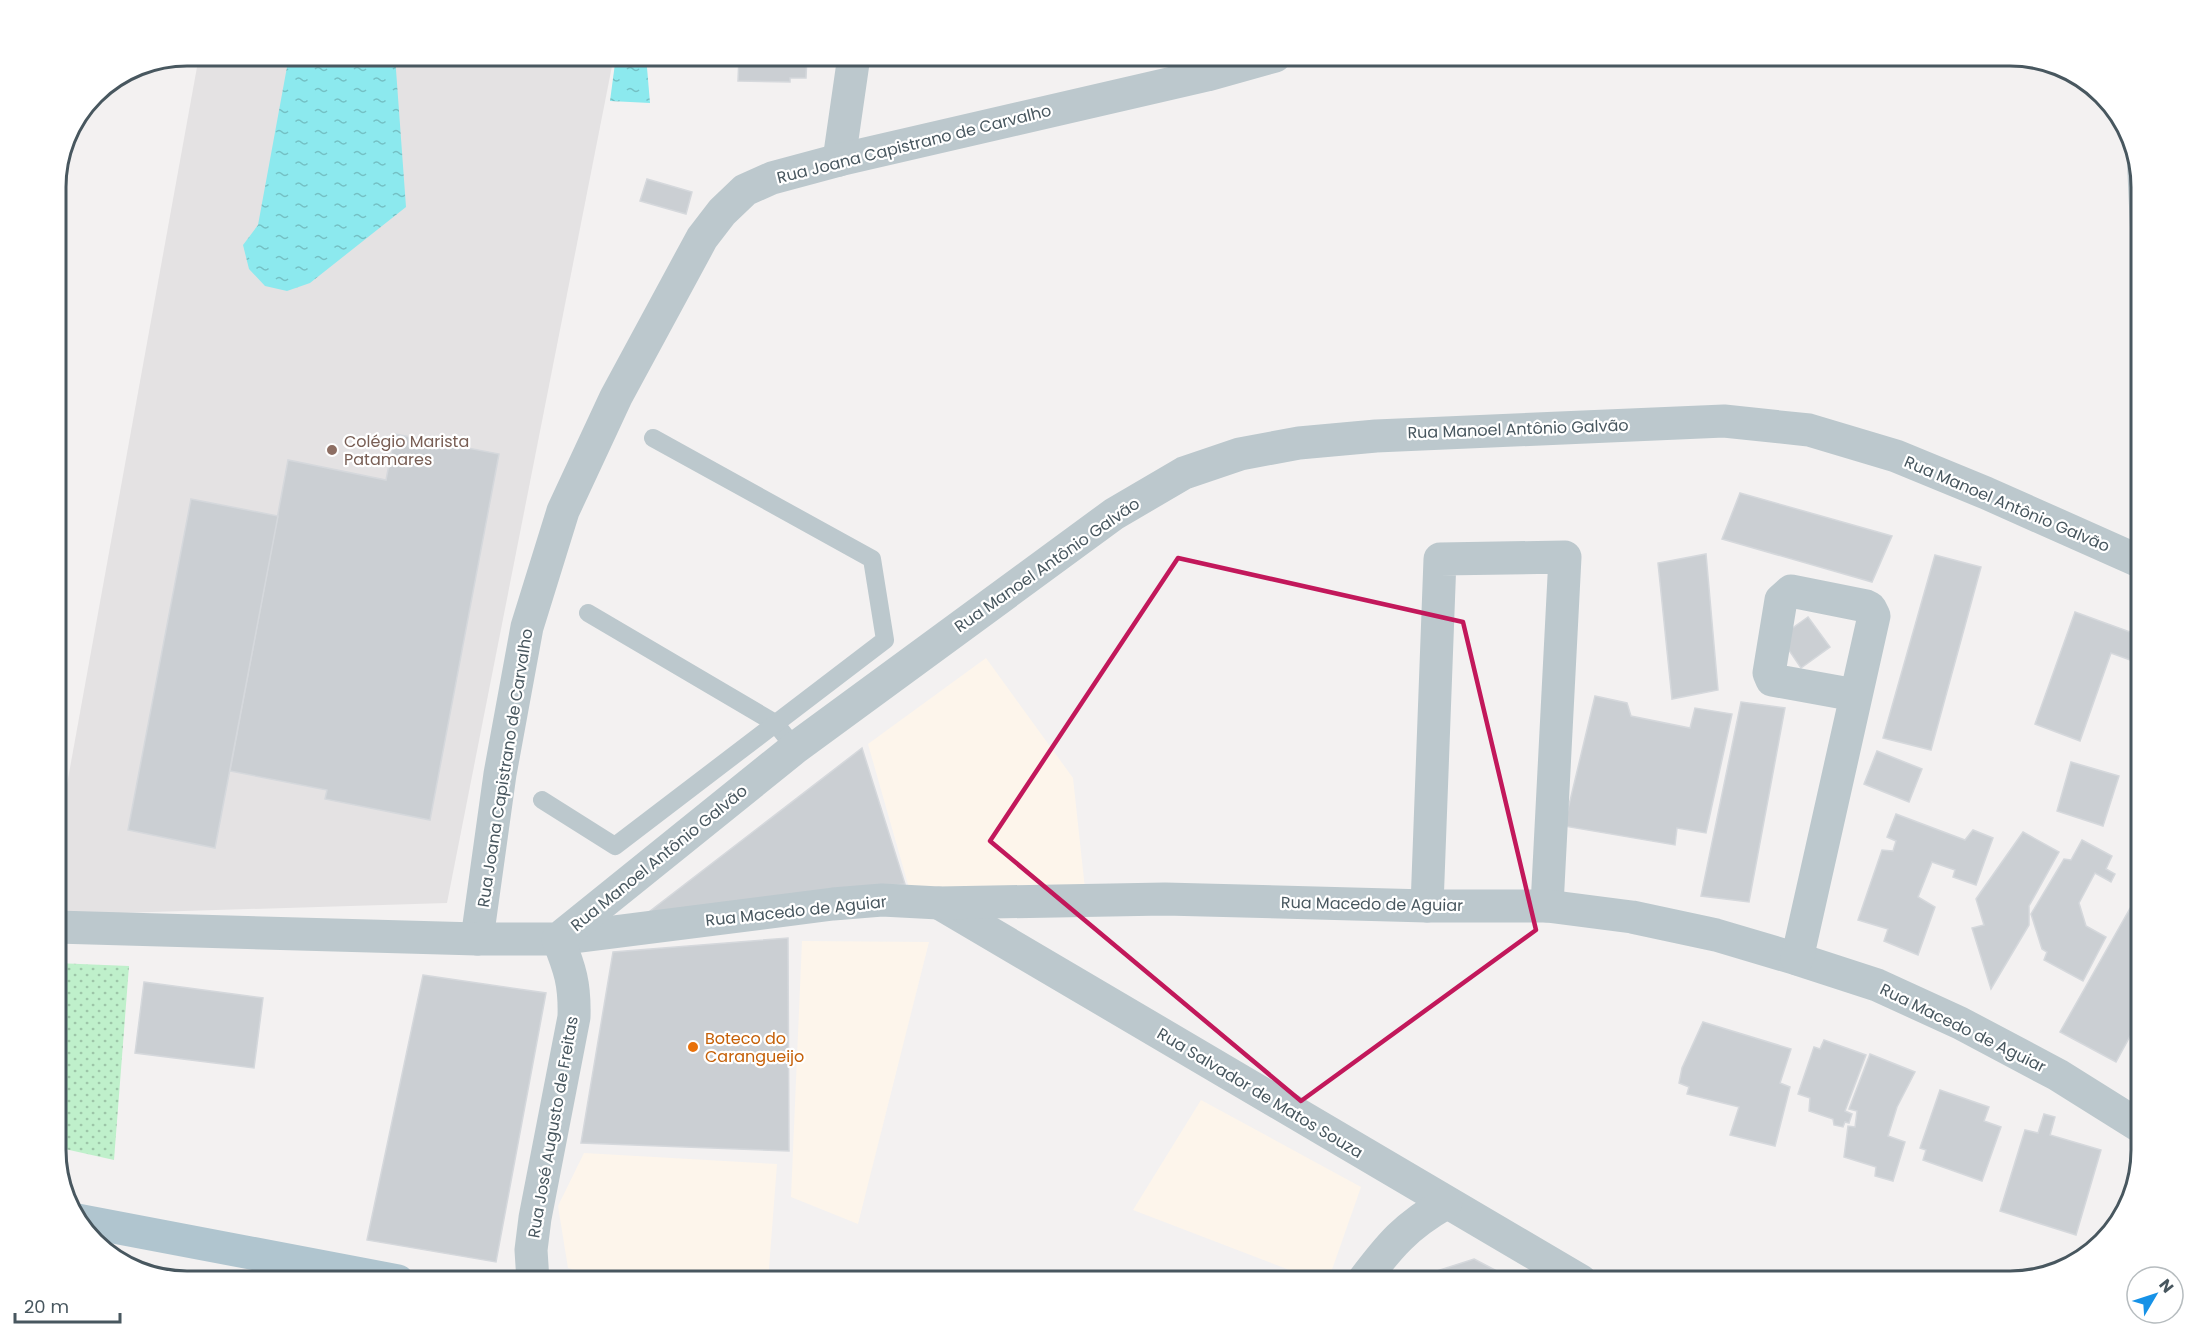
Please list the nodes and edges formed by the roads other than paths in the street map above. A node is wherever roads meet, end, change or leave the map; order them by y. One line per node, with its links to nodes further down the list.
1 (853, 66): 3 (street)
2 (1196, 66): 3 (street, Rua Joana Capistrano de Carvalho)
3 (839, 160): 17 (street, Rua Joana Capistrano de Carvalho)
4 (653, 438): 7 (lane)
5 (2131, 558): 8 (street, Rua Manoel Antônio Galvão)
6 (588, 613): 10 (lane)
7 (885, 640): 8 (lane); 10 (lane)
8 (906, 666): 11 (street, Rua Manoel Antônio Galvão)
9 (1855, 695): 19 (street)
10 (775, 723): 11 (lane); 12 (lane)
11 (795, 748): 18 (street, Rua Manoel Antônio Galvão)
12 (542, 800)
13 (939, 903): 14 (street, Rua Macedo de Aguiar); 18 (street, Rua Macedo de Aguiar); 21 (street, Rua Salvador de Matos Souza)
14 (1427, 906): 15 (street, Rua Macedo de Aguiar); 15 (street)
15 (1546, 906): 19 (street, Rua Macedo de Aguiar)
16 (66, 927): 17 (street, Rua Manoel Antônio Galvão)
17 (477, 939): 18 (street, Rua Manoel Antônio Galvão)
18 (558, 939): 24 (street, Rua José Augusto de Freitas)
19 (1797, 959): 20 (street, Rua Macedo de Aguiar)
20 (2131, 1120)
21 (1446, 1203): 25 (street); 26 (street, Rua Salvador de Matos Souza)
22 (90, 1222): 23 (main road)
23 (345, 1271)
24 (532, 1271)
25 (1371, 1271)
26 (1564, 1271)

